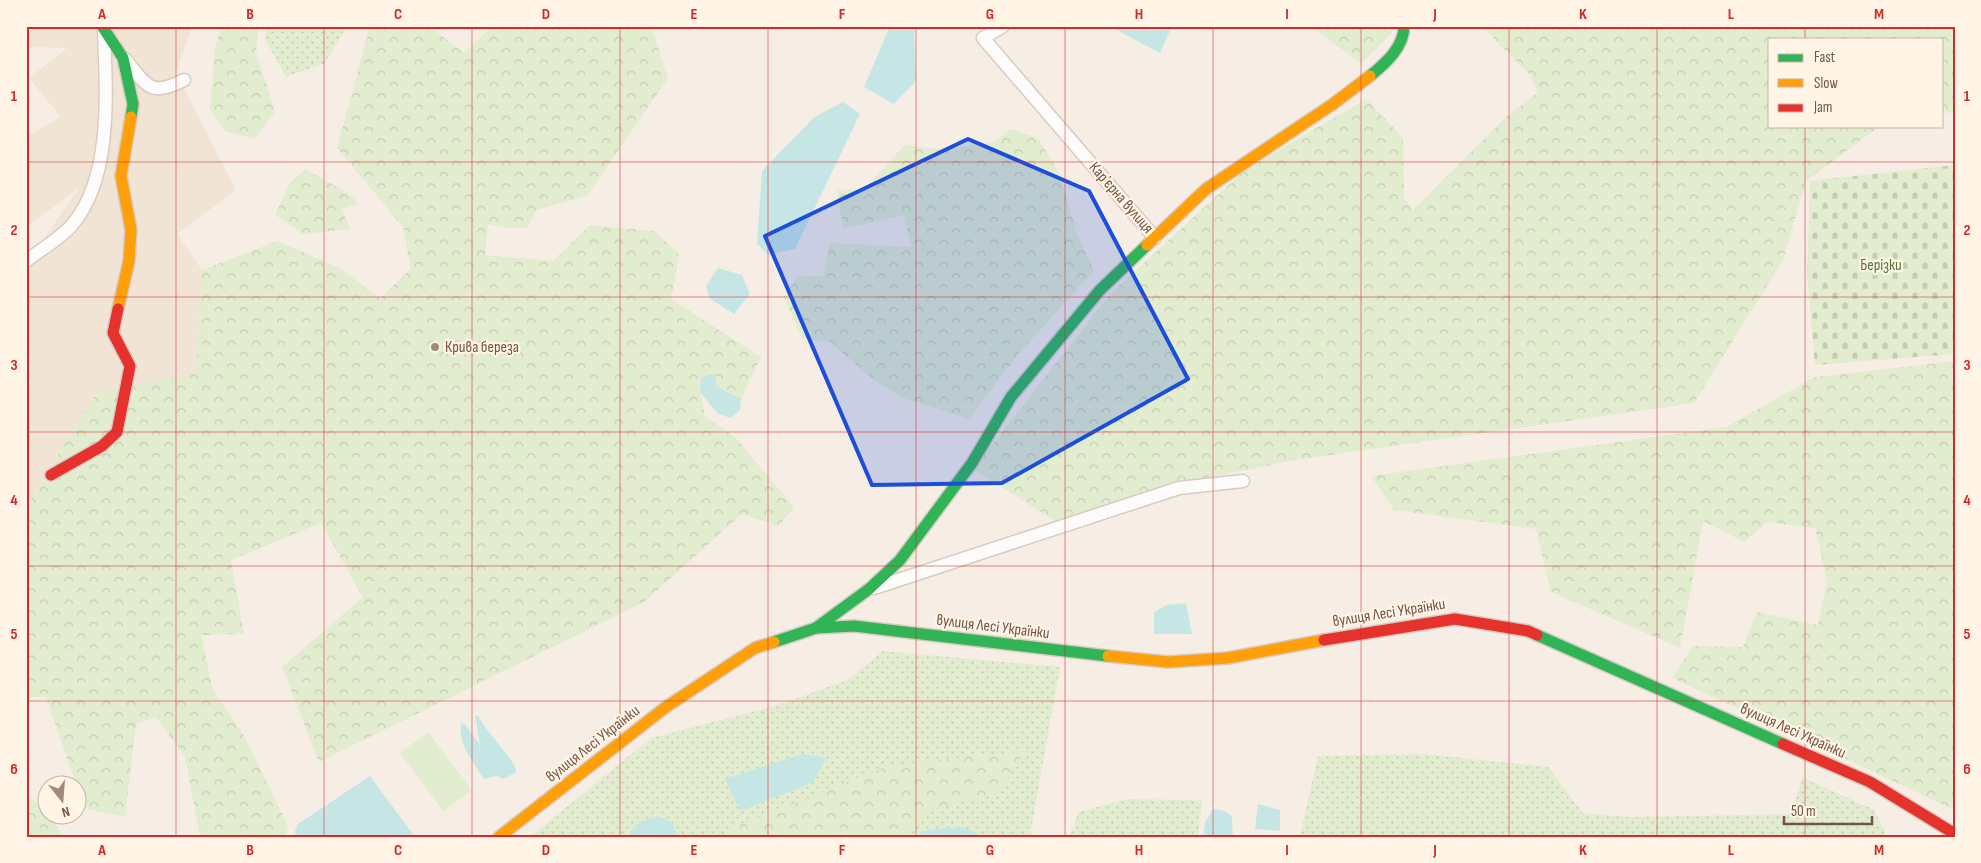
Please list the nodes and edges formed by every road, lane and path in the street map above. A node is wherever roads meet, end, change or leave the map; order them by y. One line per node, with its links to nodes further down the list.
1 (1003, 26): 6 (street, Карʼєрна вулиця)
2 (1404, 26): 6 (street, Карʼєрна вулиця)
3 (103, 28): 4 (street); 7 (street)
4 (123, 58): 5 (street); 8 (street)
5 (184, 80)
6 (1155, 238): 10 (street, вулиця Лесі Українки)
7 (26, 260)
8 (51, 475)
9 (1243, 481): 10 (street)
10 (869, 589): 11 (street, вулиця Лесі Українки)
11 (859, 598): 12 (street, вулиця Лесі Українки); 13 (street)
12 (816, 628): 13 (street, вулиця Лесі Українки); 15 (street, вулиця Лесі Українки)
13 (865, 628): 14 (street, вулиця Лесі Українки)
14 (1955, 834)
15 (499, 837)

